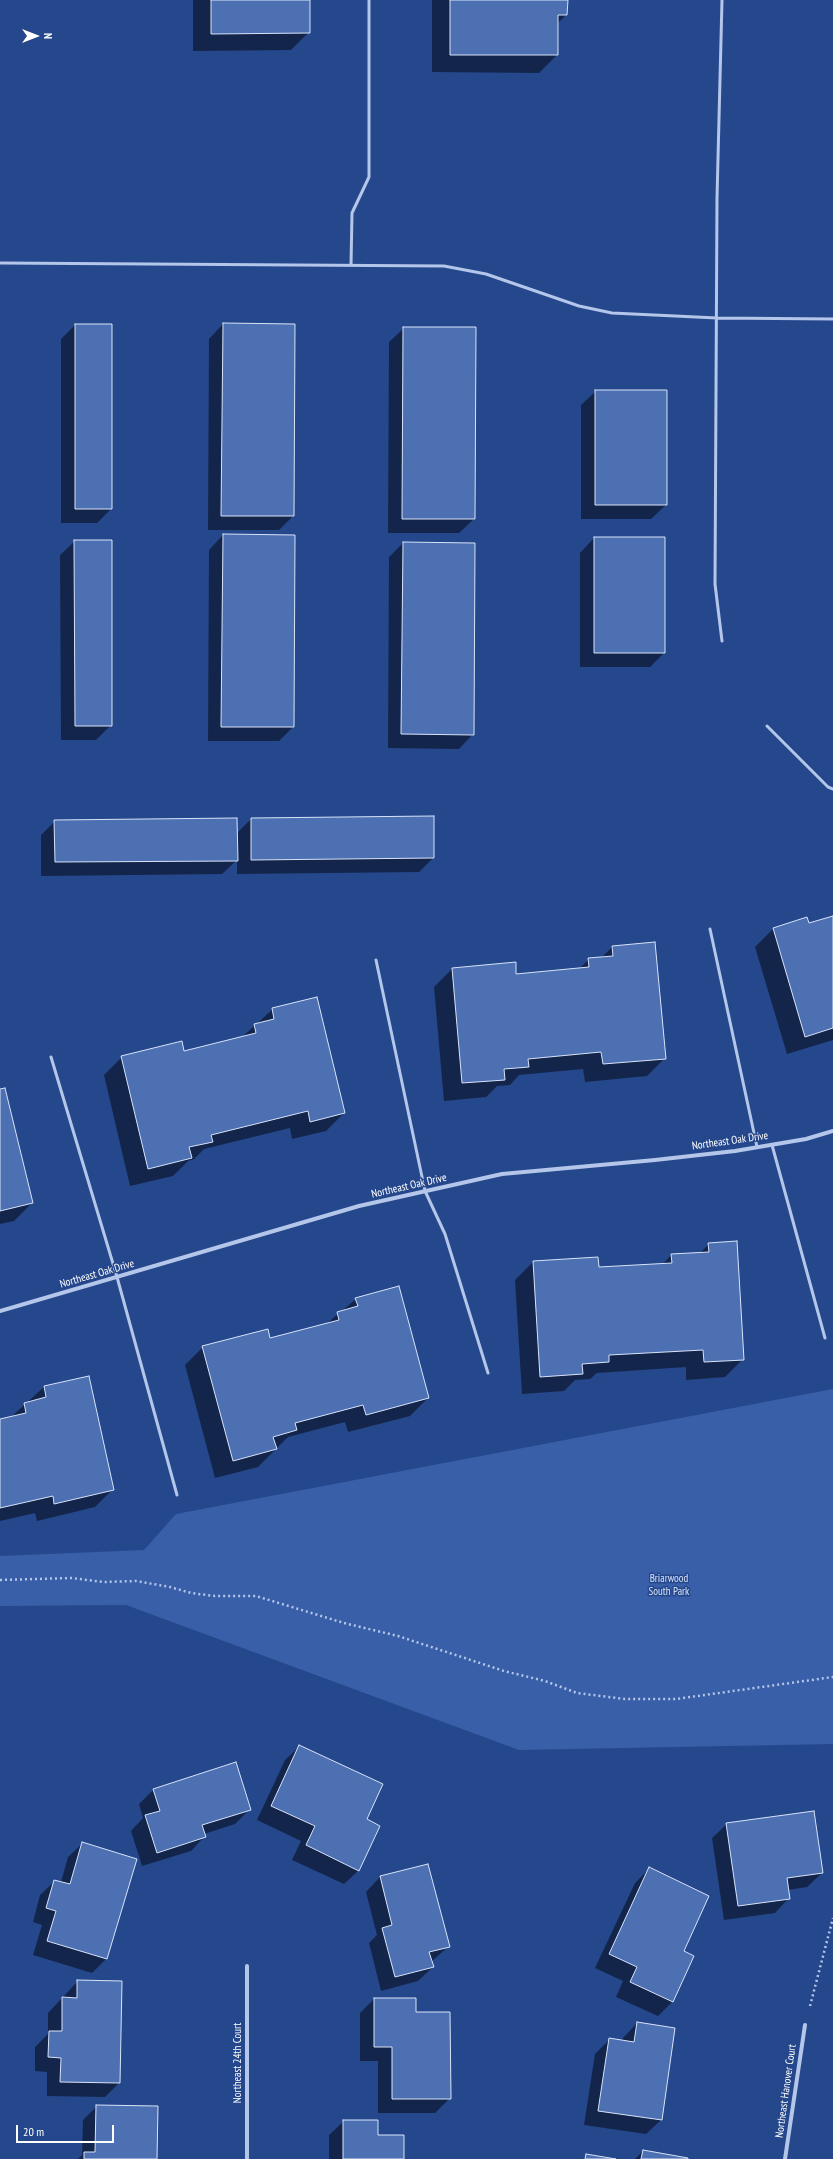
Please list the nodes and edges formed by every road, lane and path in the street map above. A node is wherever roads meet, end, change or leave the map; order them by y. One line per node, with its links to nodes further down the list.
1 (368, 0): 4 (lane)
2 (722, 0): 5 (lane)
3 (0, 263): 4 (lane)
4 (351, 265): 5 (lane)
5 (717, 318): 6 (lane); 7 (lane)
6 (833, 319)
7 (722, 641)
8 (767, 726): 9 (lane)
9 (833, 789)
10 (710, 929): 15 (lane)
11 (376, 960): 16 (lane)
12 (51, 1057): 17 (lane)
13 (833, 1131): 14 (street, Northeast Oak Drive)
14 (772, 1144): 15 (street, Northeast Oak Drive); 19 (lane)
15 (757, 1147): 16 (street, Northeast Oak Drive)
16 (425, 1192): 17 (street, Northeast Oak Drive); 20 (lane)
17 (117, 1277): 18 (street, Northeast Oak Drive); 21 (lane)
18 (0, 1311)
19 (825, 1338)
20 (488, 1373)
21 (177, 1495)
22 (0, 1580): 23 (path)
23 (833, 1677)
24 (833, 1918): 26 (path)
25 (247, 1966): 27 (street, Northeast 24th Court)
26 (805, 2025): 28 (street, Northeast Hanover Court)
27 (247, 2159)
28 (785, 2159)

